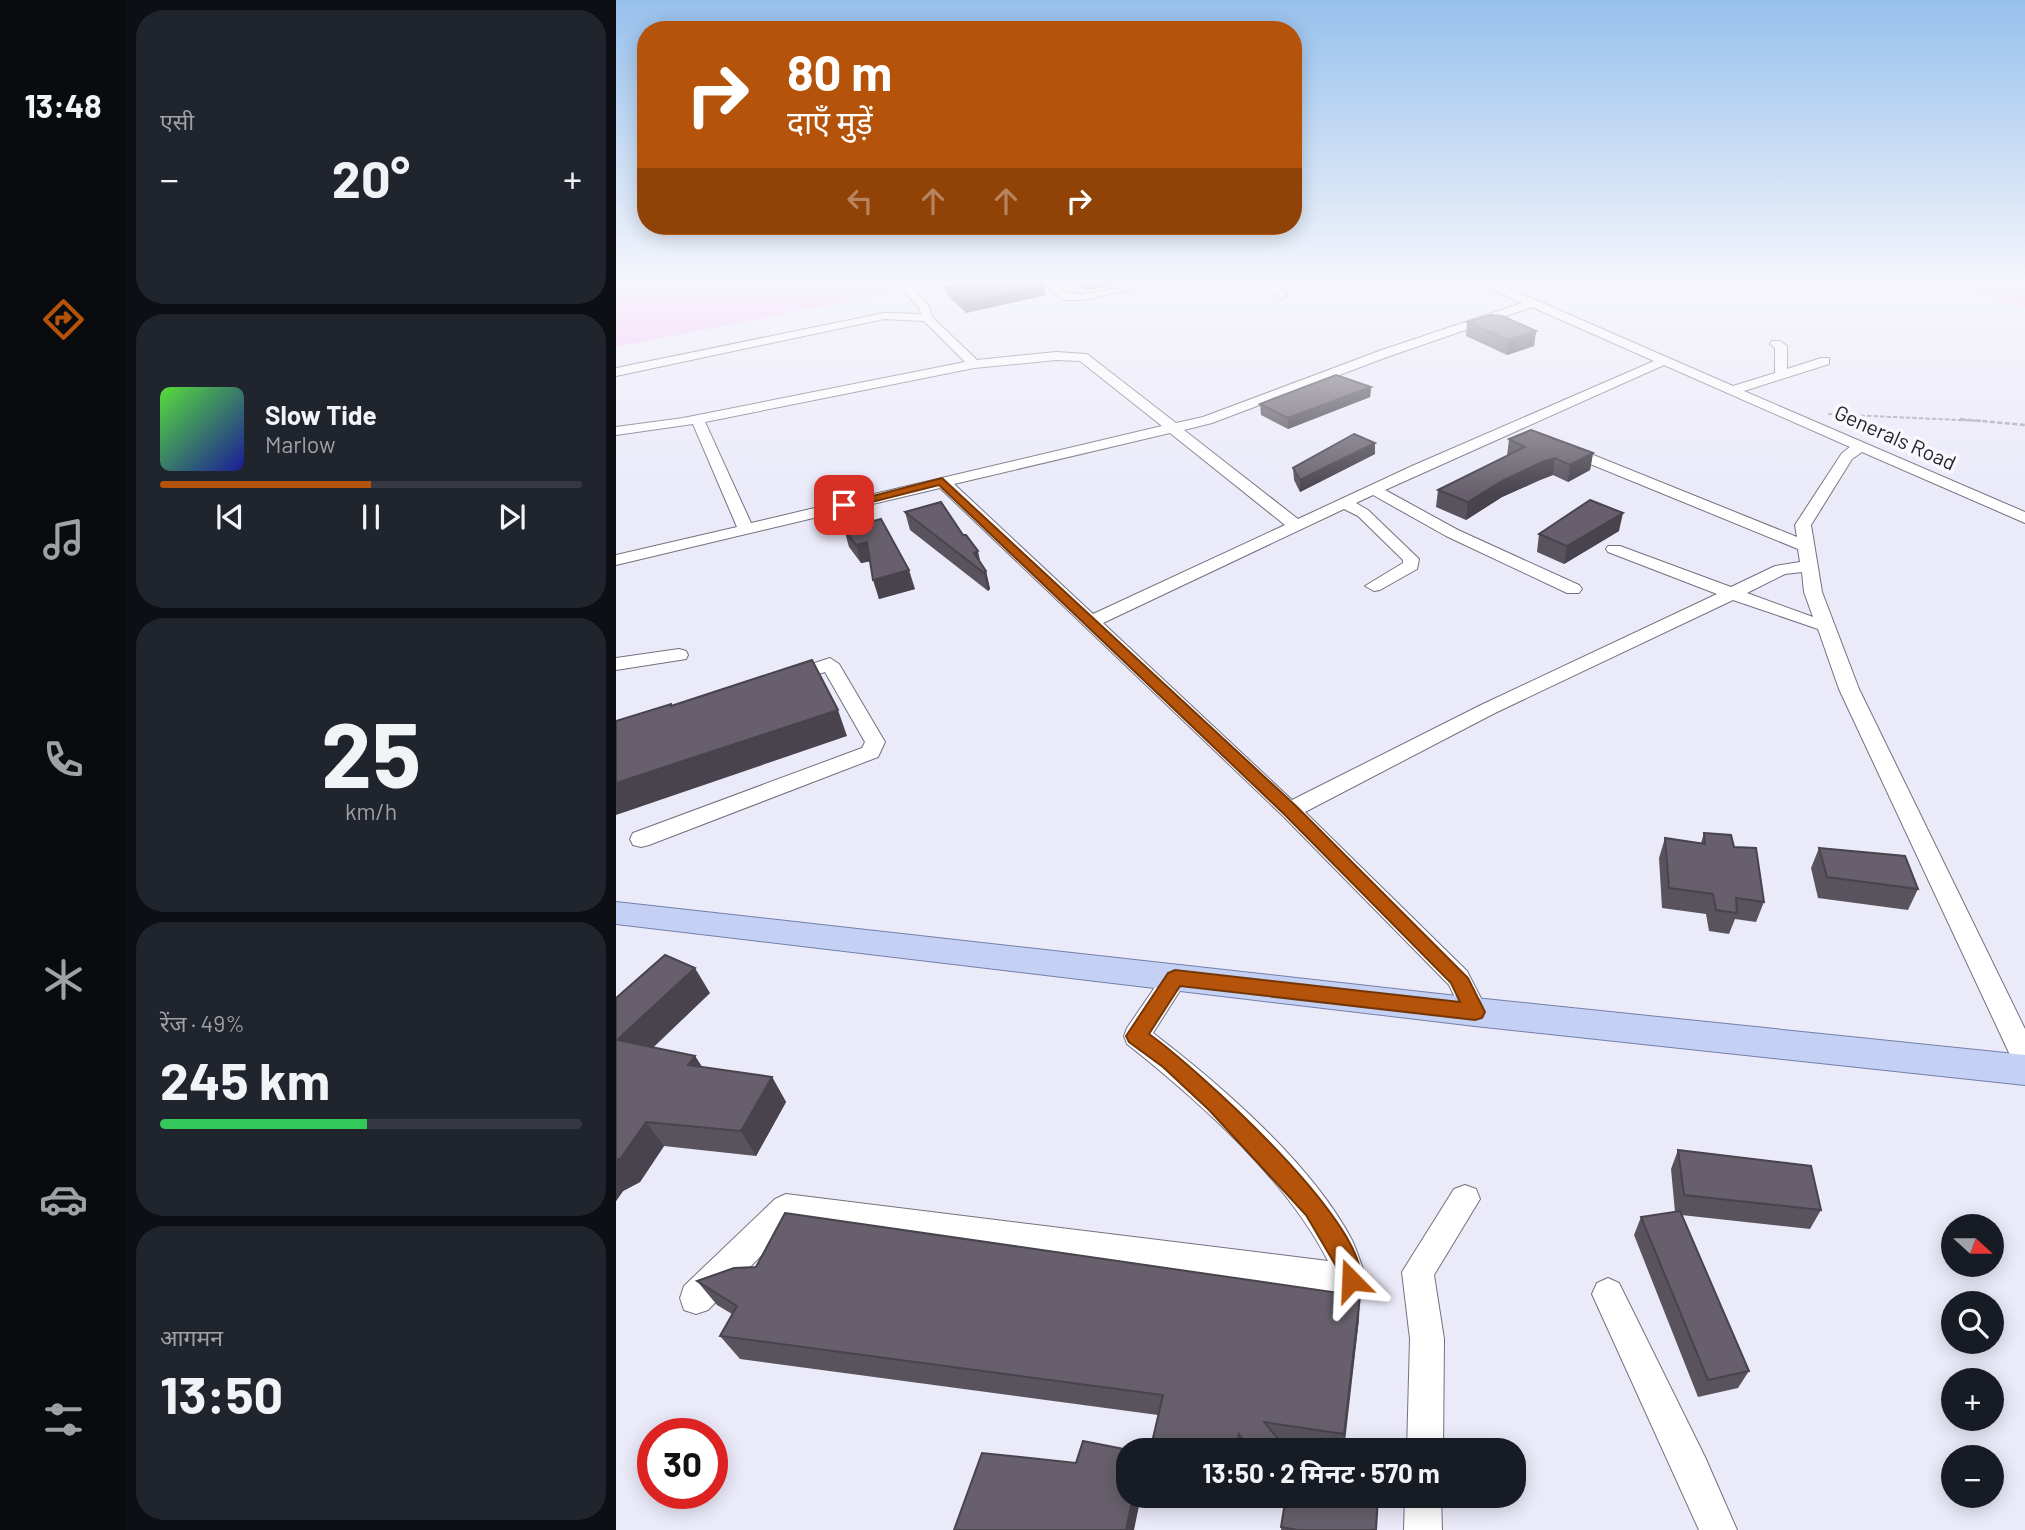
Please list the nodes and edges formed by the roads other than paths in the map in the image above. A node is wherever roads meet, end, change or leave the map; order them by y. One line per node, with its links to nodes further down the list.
1 (715, 351): 9 (street)
2 (961, 351): 8 (street)
3 (1391, 351): 14 (street)
4 (1646, 351): 6 (street, Generals Road)
5 (1781, 351): 10 (street)
6 (1666, 360): 11 (street, Generals Road); 13 (street)
7 (1825, 361): 10 (street)
8 (974, 364): 12 (street); 14 (street)
9 (616, 372)
10 (1781, 375): 11 (street)
11 (1735, 390): 16 (street, Generals Road)
12 (697, 419): 15 (street); 22 (street)
13 (1512, 427): 18 (street); 24 (street)
14 (1174, 428): 17 (street); 21 (street)
15 (616, 431)
16 (1861, 446): 20 (street, Generals Road); 24 (street)
17 (942, 481): 22 (street); 29 (street)
18 (1374, 490): 19 (street); 27 (street)
19 (1345, 503): 21 (street); 26 (street)
20 (2025, 518)
21 (1297, 526): 29 (street)
22 (746, 529): 25 (street)
23 (1614, 549): 28 (street)
24 (1808, 556): 28 (street); 30 (street)
25 (616, 560)
26 (1374, 586)
27 (1573, 589)
28 (1731, 594): 30 (street); 34 (street)
29 (1090, 622): 34 (street)
30 (1825, 625): 39 (street)
31 (679, 655): 32 (street)
32 (616, 664)
33 (767, 684): 35 (street)
34 (1290, 810): 38 (street)
35 (641, 839)
36 (616, 913): 37 (main road)
37 (1175, 978): 38 (main road); 43 (street)
38 (1475, 1012): 40 (main road)
39 (2025, 1056)
40 (2025, 1070)
41 (1465, 1199): 44 (street)
42 (1608, 1294): 47 (street)
43 (696, 1298)
44 (1424, 1438)
45 (1423, 1508): 46 (street)
46 (1423, 1530)
47 (1718, 1530)

